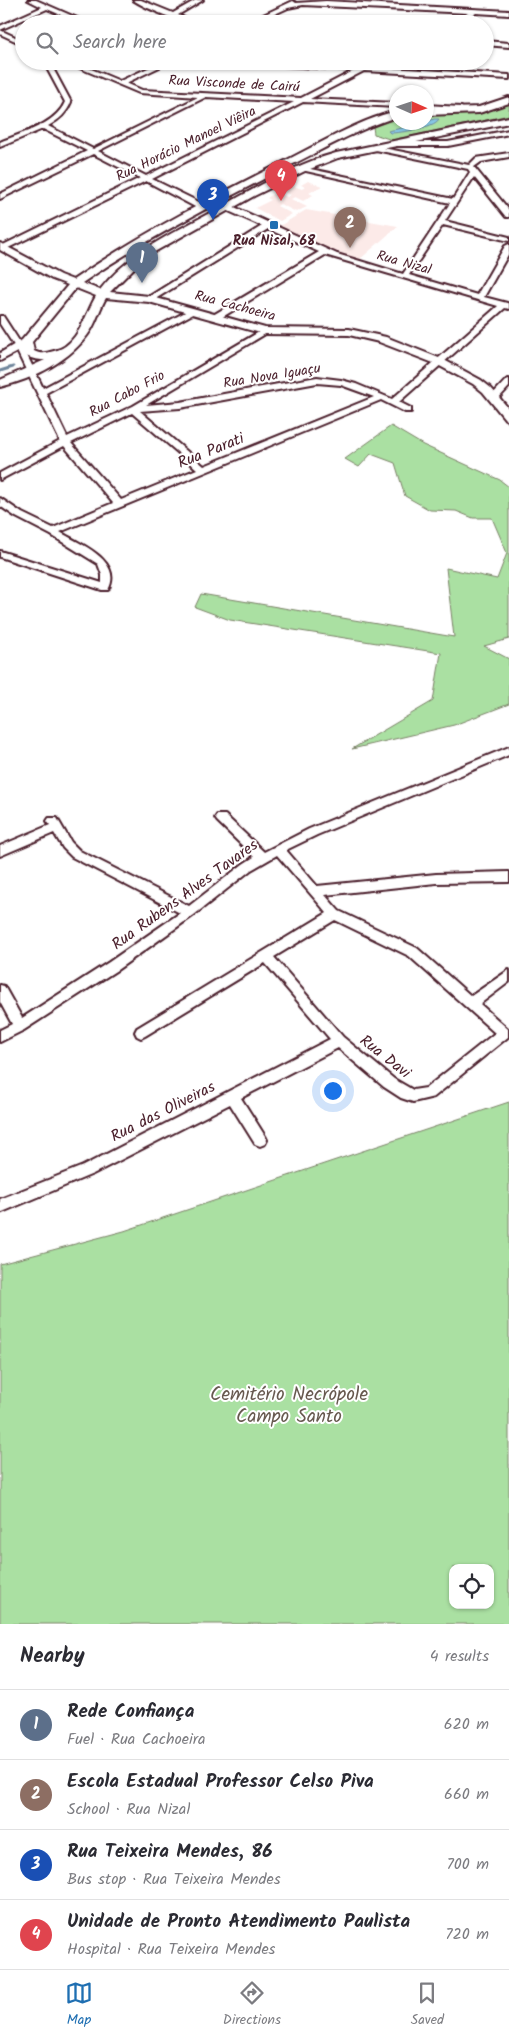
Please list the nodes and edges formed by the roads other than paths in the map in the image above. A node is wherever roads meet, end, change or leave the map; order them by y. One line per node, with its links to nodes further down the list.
1 (31, 0): 7 (street)
2 (136, 0): 12 (street)
3 (200, 0): 13 (street)
4 (299, 0): 6 (street)
5 (325, 1): 6 (street); 8 (street)
6 (288, 6): 14 (street)
7 (47, 7): 10 (street); 11 (street)
8 (476, 11): 9 (street); 15 (street)
9 (509, 13)
10 (29, 15)
11 (66, 15)
12 (170, 15)
13 (174, 15)
14 (268, 15)
15 (468, 15)
16 (15, 21): 17 (street)
17 (0, 28)
18 (0, 32): 19 (street)
19 (15, 39)
20 (494, 44): 21 (street)
21 (509, 45)
22 (51, 70): 40 (street)
23 (87, 70): 28 (street, Rua Visconde de Cairú)
24 (149, 70): 28 (street)
25 (361, 70): 31 (street, Rua Horácio Manoel Viêira)
26 (381, 70): 27 (street)
27 (509, 77)
28 (119, 84): 29 (street, Rua Visconde de Cairú)
29 (204, 97): 31 (street, Rua Visconde de Cairú); 44 (street)
30 (509, 100): 35 (main road)
31 (300, 101): 32 (street, Rua Visconde de Cairú); 50 (street, Rua Horácio Manoel Viêira)
32 (376, 104): 33 (street, Rua Visconde de Cairú); 38 (street)
33 (389, 105)
34 (434, 107): 35 (street)
35 (480, 110): 36 (main road)
36 (434, 112)
37 (389, 116): 38 (main road)
38 (371, 121): 43 (main road); 51 (main road)
39 (508, 122): 43 (main road)
40 (43, 126): 42 (street); 44 (street)
41 (509, 132): 43 (street)
42 (0, 145)
43 (388, 147): 46 (main road); 48 (street)
44 (91, 152): 50 (street); 52 (street)
45 (509, 155): 48 (street)
46 (336, 156): 47 (main road); 49 (street)
47 (301, 169): 49 (street); 55 (main road)
48 (472, 169): 53 (street); 56 (street)
49 (326, 174): 53 (street)
50 (144, 179): 54 (street); 61 (street, Rua Horácio Manoel Viêira)
51 (226, 194): 54 (main road); 55 (street)
52 (0, 197)
53 (454, 202): 57 (street)
54 (202, 207): 63 (main road)
55 (227, 208): 58 (street, Rua Nizal); 67 (main road)
56 (509, 215)
57 (440, 222): 59 (street); 64 (street)
58 (267, 226): 62 (street, Rua Nizal); 69 (street)
59 (509, 239)
60 (509, 246): 68 (street)
61 (2, 247): 65 (main road, Rua Cachoeira)
62 (324, 252): 64 (street, Rua Nizal); 72 (street)
63 (103, 264): 65 (main road); 66 (main road)
64 (405, 276): 68 (street, Rua Nizal)
65 (56, 277): 66 (main road, Rua Cachoeira)
66 (73, 285): 67 (main road, Rua Cachoeira); 75 (main road); 76 (main road)
67 (102, 294): 69 (main road, Rua Cachoeira); 75 (main road)
68 (479, 298): 70 (street, Rua Nizal)
69 (149, 300): 71 (main road, Rua Cachoeira)
70 (506, 306): 79 (street)
71 (194, 311): 72 (main road, Rua Cachoeira); 83 (street)
72 (216, 317): 74 (main road, Rua Cachoeira)
73 (0, 318): 76 (street)
74 (264, 332): 79 (main road, Rua Cachoeira); 87 (street, Rua Cabo Frio)
75 (76, 341): 77 (main road)
76 (26, 350): 77 (main road); 78 (main road); 80 (street)
77 (65, 351): 80 (main road)
78 (0, 358)
79 (440, 362): 85 (main road, Rua Cachoeira); 86 (street)
80 (32, 373): 82 (main road); 83 (street)
81 (509, 382): 85 (street)
82 (0, 384)
83 (42, 392): 90 (street)
84 (381, 397): 86 (street, Rua Nova Iguaçu); 87 (street, Rua Nova Iguaçu); 91 (street, Rua Parati)
85 (494, 398): 89 (main road, Rua Cachoeira)
86 (393, 403): 88 (street, Rua Nova Iguaçu)
87 (135, 408): 90 (street, Rua Cabo Frio); 91 (street)
88 (408, 410)
89 (509, 417)
90 (64, 442): 92 (street, Rua Cabo Frio); 94 (street)
91 (204, 471): 94 (street, Rua Parati)
92 (0, 477)
93 (0, 500): 95 (street)
94 (119, 504): 95 (street, Rua Parati)
95 (52, 532): 96 (street)
96 (0, 554)
97 (509, 751): 99 (street, Rua Rubens Alves Tavares)
98 (221, 818): 101 (street)
99 (278, 849): 101 (street, Rua Rubens Alves Tavares); 103 (street)
100 (0, 851): 104 (street)
101 (263, 858): 104 (street, Rua Rubens Alves Tavares)
102 (509, 877): 103 (street)
103 (315, 891): 105 (street)
104 (190, 912): 110 (street, Rua Rubens Alves Tavares)
105 (335, 914): 106 (street); 109 (street)
106 (266, 956): 111 (street); 114 (street, Rua Davi)
107 (509, 975): 109 (street)
108 (0, 990): 110 (street)
109 (472, 1004): 112 (street)
110 (20, 1026): 113 (street, Rua Rubens Alves Tavares)
111 (141, 1032)
112 (506, 1033): 114 (street, Rua Davi)
113 (0, 1036)
114 (338, 1041): 115 (street, Rua das Oliveiras)
115 (232, 1096): 116 (street); 117 (street, Rua das Oliveiras)
116 (260, 1140)
117 (0, 1206)

